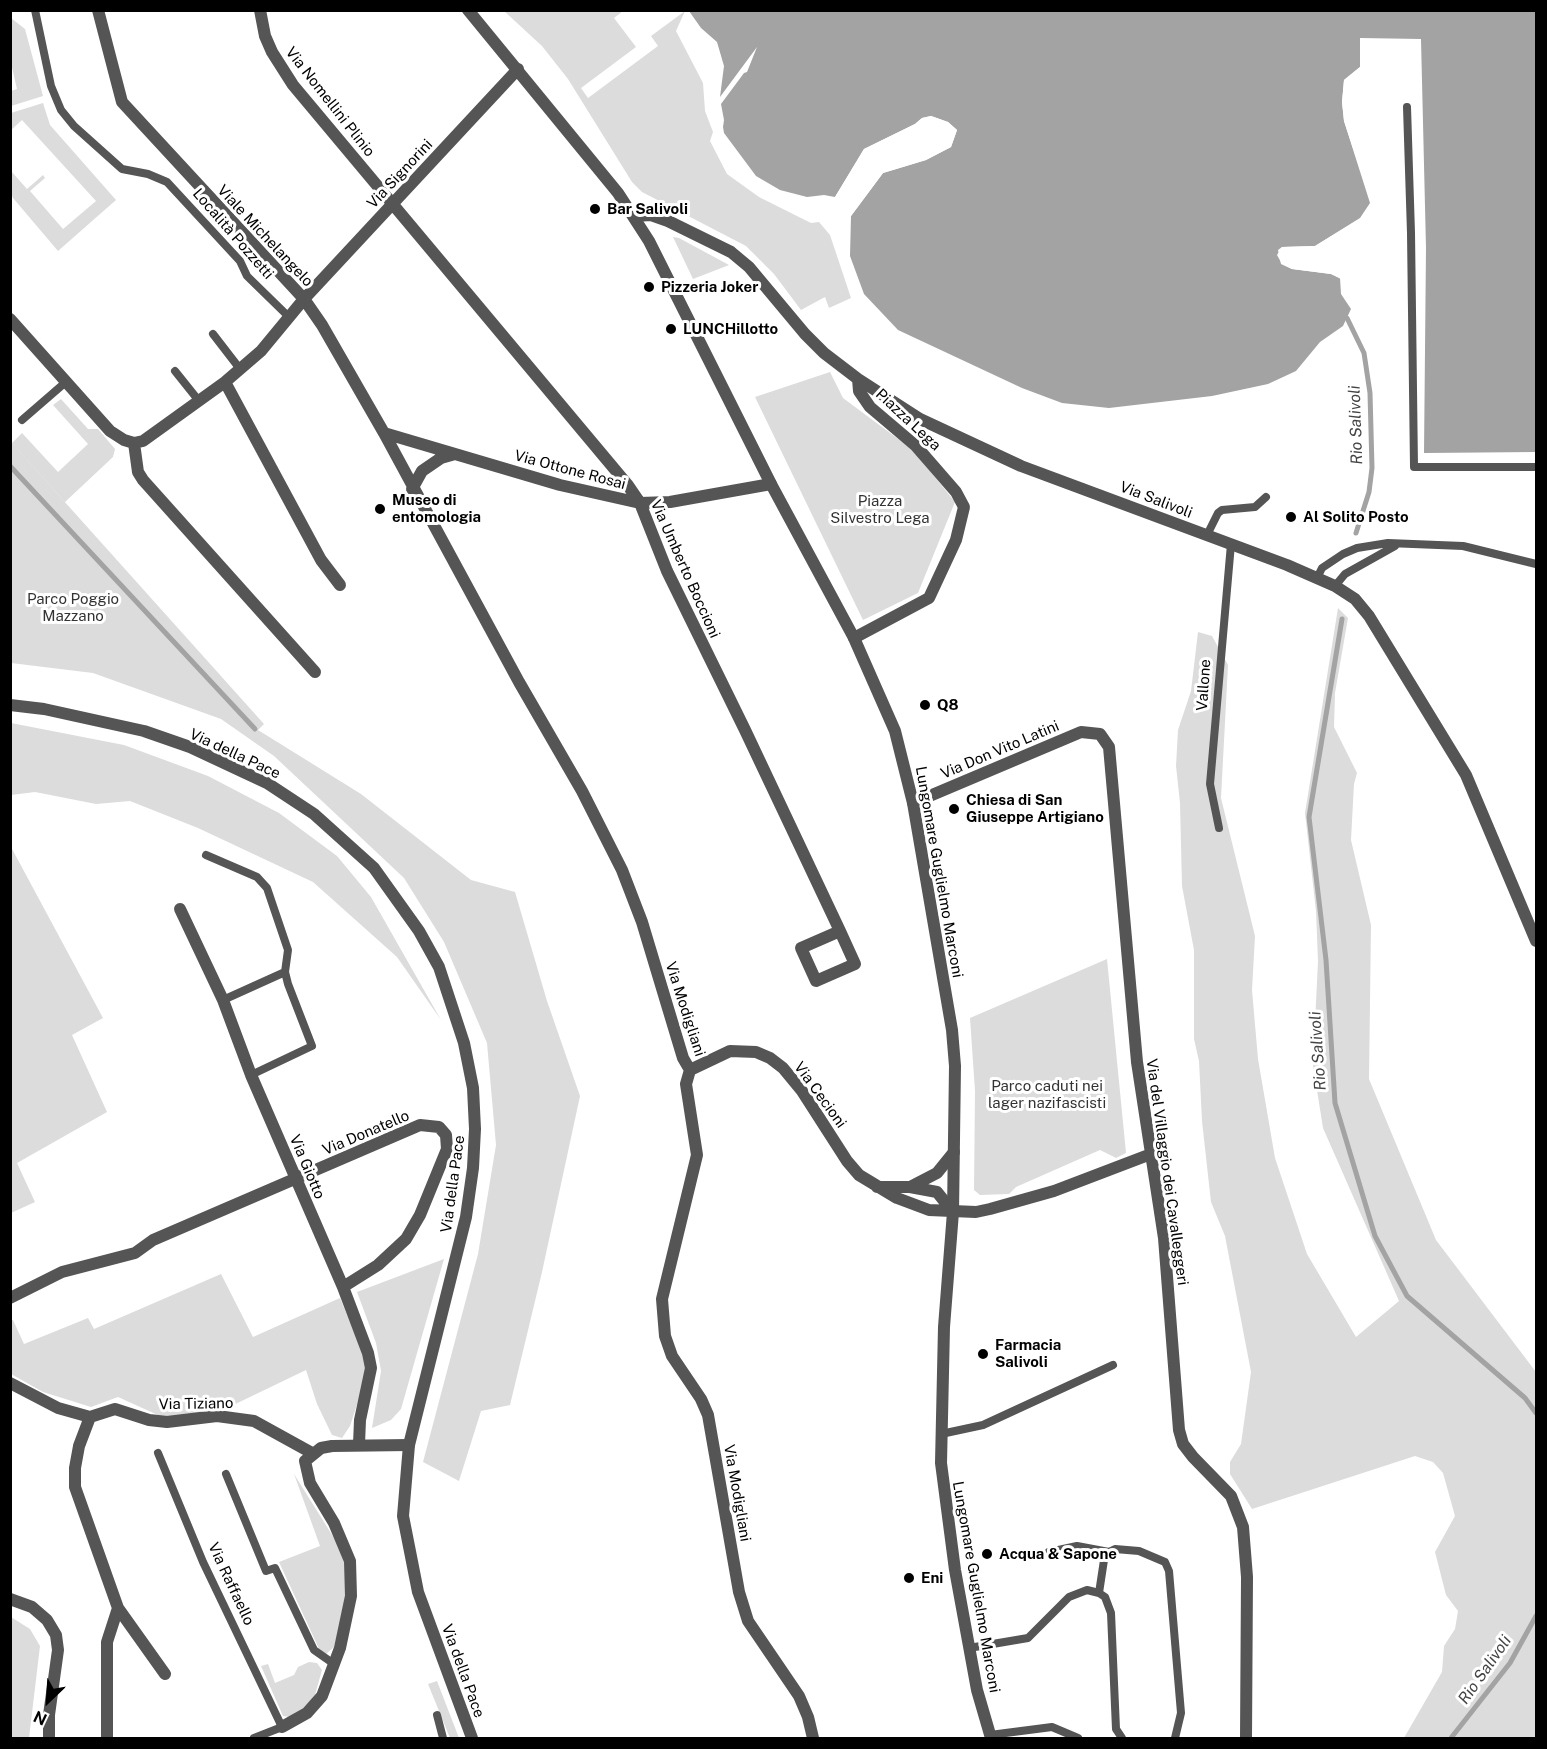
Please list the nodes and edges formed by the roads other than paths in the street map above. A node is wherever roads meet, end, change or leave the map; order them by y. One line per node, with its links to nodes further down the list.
1 (35, 10): 11 (lane, Località Pozzetti)
2 (98, 10): 9 (street, Viale Michelangelo)
3 (260, 10): 7 (street, Via Nomellini Plinio)
4 (468, 10): 5 (street, Lungomare Guglielmo Marconi)
5 (518, 69): 7 (street, Via Signorini); 8 (street, Lungomare Guglielmo Marconi)
6 (1407, 106): 23 (lane)
7 (394, 203): 9 (street, Via Signorini); 27 (street, Via Umberto Boccioni)
8 (634, 216): 15 (street, Via Salivoli); 24 (street, Lungomare Guglielmo Marconi)
9 (304, 299): 11 (street); 20 (street, Viale Michelangelo)
10 (10, 318): 16 (street)
11 (290, 318): 13 (street)
12 (213, 334): 13 (lane)
13 (240, 369): 17 (street)
14 (175, 371): 18 (lane)
15 (858, 379): 28 (street, Via Salivoli); 37 (street, Piazza Lega)
16 (67, 381): 19 (lane); 21 (street)
17 (225, 382): 18 (street); 35 (street)
18 (199, 401): 21 (street)
19 (21, 420)
20 (384, 433): 22 (street, Via Ottone Rosai); 25 (street, Viale Michelangelo)
21 (134, 443): 38 (street)
22 (455, 454): 25 (street); 27 (street, Via Ottone Rosai)
23 (1536, 467)
24 (771, 484): 27 (street, Via Ottone Rosai); 37 (street, Lungomare Guglielmo Marconi)
25 (412, 489): 50 (street, Via Modigliani)
26 (1266, 497): 28 (lane)
27 (640, 503): 46 (street, Via Umberto Boccioni)
28 (1208, 535): 29 (street, Via Salivoli)
29 (1231, 544): 34 (street, Via Salivoli); 42 (lane, Vallone)
30 (1398, 544): 32 (lane); 34 (lane); 36 (lane)
31 (1536, 555): 32 (lane)
32 (1523, 559): 33 (lane)
33 (1536, 564)
34 (1317, 578): 36 (street, Via Salivoli)
35 (340, 585)
36 (1335, 586): 45 (street, Via Salivoli)
37 (854, 638): 41 (street, Lungomare Guglielmo Marconi)
38 (315, 672)
39 (10, 705): 65 (street, Via della Pace)
40 (1100, 734): 41 (street, Via Don Vito Latini); 53 (street, Via del Villaggio dei Cavalleggeri)
41 (914, 803): 52 (street, Lungomare Guglielmo Marconi)
42 (1219, 828)
43 (206, 855): 48 (lane)
44 (180, 909): 49 (street, Via Giotto)
45 (1532, 920): 47 (street, Via Salivoli)
46 (840, 931): 46 (street, Via Umberto Boccioni)
47 (1536, 941)
48 (285, 972): 49 (lane); 51 (lane)
49 (223, 1000): 51 (street, Via Giotto)
50 (690, 1070): 55 (street, Via Cecioni); 85 (street, Via Modigliani)
51 (251, 1075): 54 (street, Via Giotto)
52 (954, 1152): 56 (street); 57 (street, Lungomare Guglielmo Marconi)
53 (1151, 1154): 57 (street, Via Cecioni); 89 (street, Via del Villaggio dei Cavalleggeri)
54 (296, 1179): 58 (street, Via Giotto); 58 (street, Via Donatello); 59 (street, Via Donatello)
55 (877, 1187): 56 (street); 57 (street, Via Cecioni)
56 (910, 1187): 57 (street)
57 (953, 1212): 63 (street, Lungomare Guglielmo Marconi)
58 (343, 1287): 64 (street, Via Giotto)
59 (10, 1298)
60 (1113, 1365): 63 (lane)
61 (10, 1383): 62 (street, Via Tiziano)
62 (90, 1417): 67 (street, Via Tiziano); 73 (street)
63 (941, 1434): 74 (street, Lungomare Guglielmo Marconi)
64 (359, 1444): 65 (street); 67 (street)
65 (409, 1445): 84 (street, Via della Pace)
66 (158, 1453): 78 (lane, Via Raffaello)
67 (312, 1453): 75 (street)
68 (226, 1474): 75 (lane)
69 (1049, 1552): 70 (lane)
70 (1109, 1552): 71 (lane); 88 (lane)
71 (1099, 1593): 74 (lane); 87 (lane)
72 (10, 1599): 80 (street)
73 (118, 1608): 76 (street); 81 (street)
74 (969, 1648): 79 (street, Lungomare Guglielmo Marconi)
75 (334, 1664): 78 (street)
76 (165, 1674)
77 (437, 1715): 83 (lane)
78 (282, 1727): 82 (lane)
79 (988, 1737): 86 (lane)
80 (49, 1738)
81 (107, 1738)
82 (254, 1738)
83 (443, 1738)
84 (472, 1738)
85 (813, 1738)
86 (1078, 1738)
87 (1122, 1738)
88 (1175, 1738)
89 (1246, 1738)

